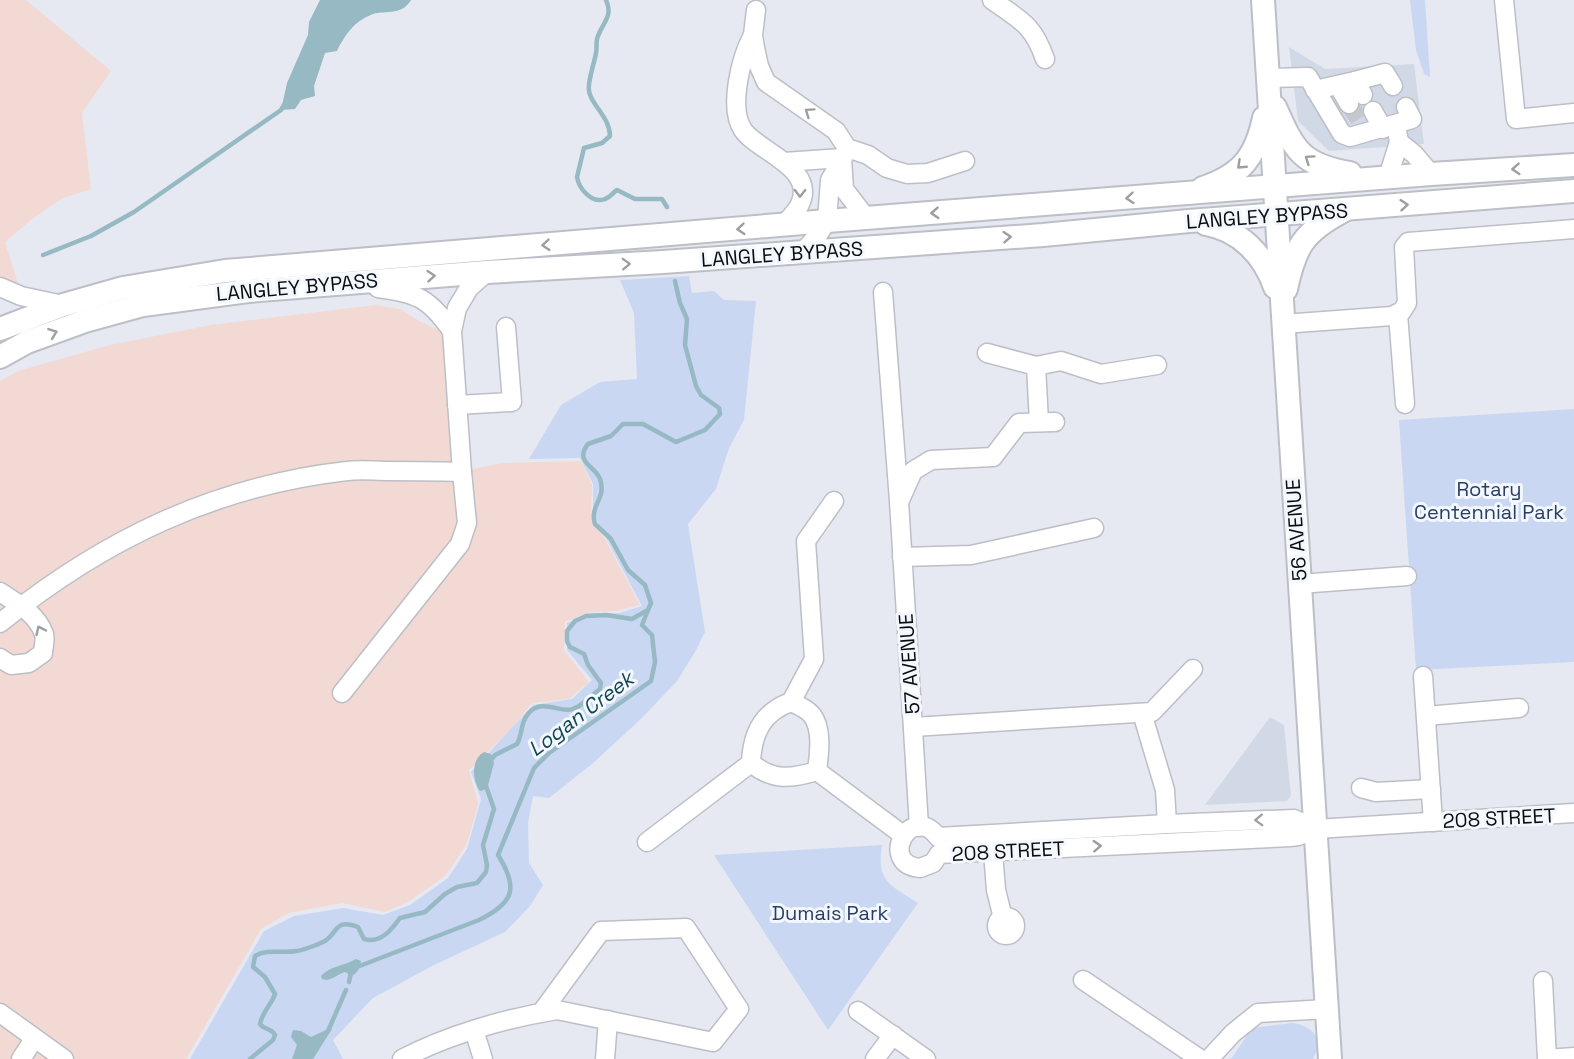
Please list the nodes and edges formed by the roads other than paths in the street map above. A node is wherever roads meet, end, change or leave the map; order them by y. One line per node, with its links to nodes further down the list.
1 (992, 0): 6 (street)
2 (1263, 0): 9 (main road, 56 AVENUE)
3 (1504, 0): 13 (street)
4 (756, 10): 5 (street)
5 (753, 35): 7 (street); 8 (street)
6 (1045, 59)
7 (766, 82): 8 (street); 15 (street, one-way to 7)
8 (738, 86): 17 (street)
9 (1268, 86): 11 (street); 20 (main road, one-way to 9); 21 (main road, 56 AVENUE); 23 (main road, one-way to 23)
10 (1393, 86): 11 (street)
11 (1315, 90): 14 (street)
12 (1406, 107): 14 (street)
13 (1574, 113)
14 (1379, 127): 19 (street); 20 (street)
15 (845, 153): 16 (street); 17 (street); 26 (street); 27 (street)
16 (965, 161)
17 (784, 162): 29 (street, one-way to 29)
18 (1574, 165): 19 (main road, LANGLEY BYPASS, one-way to 19)
19 (1431, 174): 20 (main road, LANGLEY BYPASS)
20 (1386, 178): 21 (main road, LANGLEY BYPASS)
21 (1274, 187): 23 (main road, LANGLEY BYPASS); 25 (main road, 56 AVENUE)
22 (1574, 191): 24 (main road, LANGLEY BYPASS, one-way to 22)
23 (1188, 193): 26 (main road, LANGLEY BYPASS, one-way to 26)
24 (1346, 210): 25 (main road, LANGLEY BYPASS); 38 (main road)
25 (1276, 215): 28 (main road, LANGLEY BYPASS); 38 (main road, 56 AVENUE)
26 (867, 219): 27 (main road, LANGLEY BYPASS)
27 (827, 221): 29 (main road, LANGLEY BYPASS); 31 (street)
28 (1189, 221): 31 (main road, LANGLEY BYPASS, one-way to 28); 38 (main road)
29 (783, 226): 36 (main road, LANGLEY BYPASS, one-way to 36)
30 (1574, 229): 37 (street)
31 (802, 252): 32 (main road, LANGLEY BYPASS, one-way to 31)
32 (488, 272): 33 (main road, LANGLEY BYPASS, one-way to 32); 41 (street)
33 (348, 283): 41 (street); 43 (main road, LANGLEY BYPASS, one-way to 33)
34 (0, 287): 36 (street)
35 (883, 292): 50 (street, 57 AVENUE)
36 (63, 305): 40 (main road, LANGLEY BYPASS)
37 (1398, 314): 38 (street); 46 (street)
38 (1282, 316): 54 (main road, 56 AVENUE)
39 (506, 327): 47 (street)
40 (0, 329)
41 (452, 331): 47 (street)
42 (987, 353): 45 (street)
43 (0, 357)
44 (1157, 365): 45 (street)
45 (1036, 366): 50 (street)
46 (1405, 404)
47 (457, 405): 48 (street)
48 (462, 471): 56 (street); 61 (street)
49 (834, 501): 62 (street)
50 (899, 501): 52 (street, 57 AVENUE)
51 (1094, 528): 52 (street)
52 (902, 557): 66 (street, 57 AVENUE)
53 (1407, 576): 54 (street)
54 (1299, 584): 75 (main road, 56 AVENUE)
55 (0, 592): 56 (street)
56 (22, 605): 57 (street); 58 (street, one-way to 56)
57 (0, 623)
58 (0, 658)
59 (1193, 669): 64 (street)
60 (1423, 676): 65 (street)
61 (342, 693)
62 (791, 702): 67 (street); 68 (street)
63 (1519, 708): 65 (street)
64 (1142, 713): 66 (street); 73 (street)
65 (1426, 716): 70 (street)
66 (913, 727): 74 (street, 57 AVENUE)
67 (751, 763): 68 (street); 77 (street)
68 (817, 771): 76 (street)
69 (1361, 788): 70 (street)
70 (1431, 789): 72 (street)
71 (1574, 813): 72 (street, 208 STREET)
72 (1433, 822): 75 (street, 208 STREET)
73 (1167, 824): 74 (street, 208 STREET); 75 (street, 208 STREET, one-way to 73)
74 (920, 827): 76 (street)
75 (1316, 829): 78 (street, 208 STREET, one-way to 75); 82 (main road, 56 AVENUE)
76 (903, 835): 78 (street, 208 STREET)
77 (647, 842)
78 (993, 852): 79 (street)
79 (1004, 918)
80 (1083, 980): 98 (street)
81 (1543, 981): 90 (street)
82 (1327, 1009): 99 (street); 100 (main road, 56 AVENUE)
83 (858, 1011): 88 (street)
84 (0, 1013): 89 (street)
85 (541, 1013): 86 (street); 86 (street); 87 (street)
86 (608, 1020): 95 (street)
87 (474, 1030): 93 (street); 94 (street)
88 (893, 1035): 96 (street); 97 (street)
89 (34, 1039): 91 (street); 92 (street)
90 (1574, 1057)
91 (21, 1059)
92 (64, 1059)
93 (402, 1059)
94 (483, 1059)
95 (604, 1059)
96 (875, 1059)
97 (926, 1059)
98 (1200, 1059)
99 (1209, 1059)
100 (1330, 1059)

